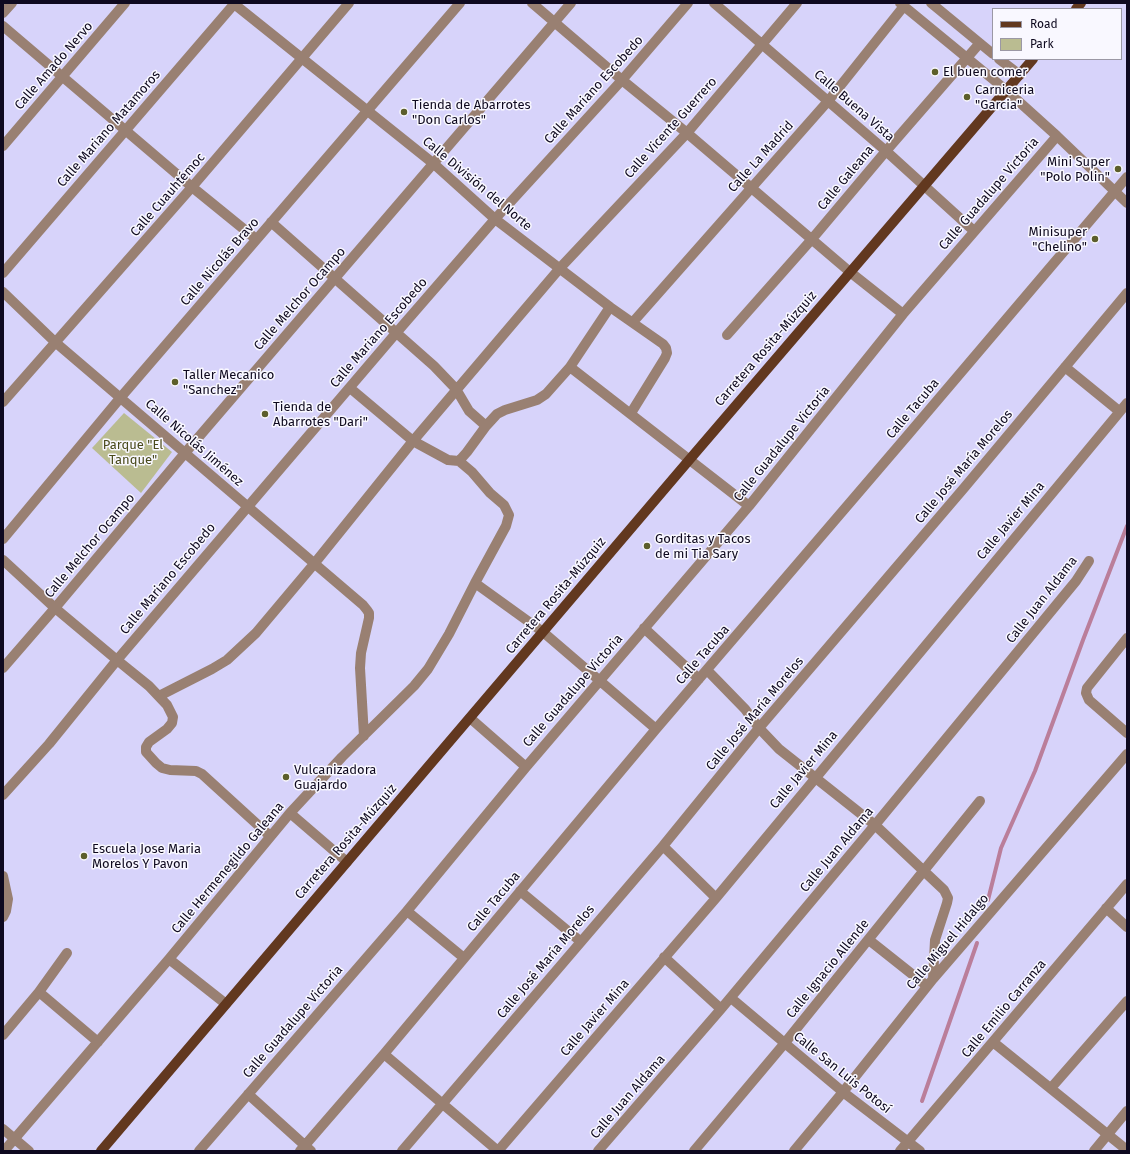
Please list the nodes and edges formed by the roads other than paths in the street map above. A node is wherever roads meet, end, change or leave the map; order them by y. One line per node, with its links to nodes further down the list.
1 (12, 3): 13 (street)
2 (126, 3): 24 (street, Calle Amado Nervo)
3 (234, 3): 20 (street, Calle División del Norte); 29 (street, Calle Mariano Matamoros)
4 (349, 3): 20 (street, Calle Cuauhtémoc)
5 (460, 3): 28 (street, Calle Nicolás Bravo)
6 (532, 3): 14 (street)
7 (572, 3): 14 (street, Calle Melchor Ocampo)
8 (688, 3): 25 (street, Calle Mariano Escobedo)
9 (714, 3): 16 (street, Calle Buena Vista)
10 (797, 3): 16 (street, Calle Vicente Guerrero)
11 (931, 3): 17 (street)
12 (902, 5): 19 (street); 27 (street, Calle La Madrid)
13 (3, 13)
14 (555, 23): 25 (street); 34 (street, Calle Melchor Ocampo)
15 (3, 26): 24 (street)
16 (761, 44): 27 (street, Calle Buena Vista); 30 (street, Calle Vicente Guerrero)
17 (979, 44): 18 (street); 19 (street, Calle Galeana)
18 (992, 53)
19 (966, 58): 26 (street); 33 (street, Calle Galeana)
20 (303, 59): 28 (street, Calle División del Norte); 37 (street, Calle Cuauhtémoc)
21 (1000, 60): 23 (street)
22 (1032, 60): 23 (main road, Carretera Rosita-Múzquiz)
23 (1020, 75): 26 (main road, Carretera Rosita-Múzquiz)
24 (62, 77): 29 (street); 32 (street, Calle Amado Nervo)
25 (622, 80): 30 (street); 41 (street, Calle Mariano Escobedo)
26 (1006, 90): 31 (street); 36 (main road, Carretera Rosita-Múzquiz)
27 (829, 100): 33 (street, Calle Buena Vista); 38 (street, Calle La Madrid)
28 (368, 110): 34 (street, Calle División del Norte); 42 (street, Calle Nicolás Bravo)
29 (126, 130): 37 (street); 48 (street, Calle Mariano Matamoros)
30 (687, 132): 38 (street); 46 (street, Calle Vicente Guerrero)
31 (1057, 136): 39 (street); 43 (street, Calle Guadalupe Victoria)
32 (3, 146)
33 (886, 151): 36 (street, Calle Buena Vista); 44 (street, Calle Galeana)
34 (434, 164): 41 (street, Calle División del Norte); 49 (street, Calle Melchor Ocampo)
35 (1127, 177): 39 (street, Calle Tacuba)
36 (924, 184): 43 (street, Calle Buena Vista); 47 (main road, Carretera Rosita-Múzquiz)
37 (192, 187): 45 (street); 57 (street, Calle Cuauhtémoc)
38 (751, 188): 44 (street); 54 (street, Calle La Madrid)
39 (1114, 192): 40 (street); 85 (street, Calle Tacuba)
40 (1127, 203)
41 (495, 219): 46 (street, Calle División del Norte); 55 (street, Calle Mariano Escobedo)
42 (271, 222): 45 (street, Calle Nicolás Bravo); 49 (street)
43 (974, 231): 53 (street, Calle Guadalupe Victoria)
44 (812, 239): 47 (street); 56 (street)
45 (256, 240): 62 (street, Calle Nicolás Bravo)
46 (560, 268): 52 (street, Calle División del Norte); 61 (street, Calle Vicente Guerrero)
47 (850, 272): 53 (street); 70 (main road, Carretera Rosita-Múzquiz)
48 (3, 273)
49 (335, 279): 55 (street); 69 (street, Calle Melchor Ocampo)
50 (3, 292): 57 (street, Calle Nicolás Jiménez)
51 (1127, 294): 59 (street, Calle José María Morelos)
52 (610, 308): 54 (street, Calle División del Norte); 58 (street)
53 (903, 314): 73 (street, Calle Guadalupe Victoria)
54 (633, 322): 66 (street, Calle División del Norte)
55 (397, 332): 60 (street, Calle Mariano Escobedo); 61 (street)
56 (727, 335)
57 (55, 342): 62 (street, Calle Nicolás Jiménez); 63 (street, Calle Cuauhtémoc)
58 (570, 367): 66 (street); 67 (street)
59 (1065, 367): 65 (street); 90 (street, Calle José María Morelos)
60 (350, 388): 68 (street); 72 (street, Calle Mariano Escobedo)
61 (456, 389): 67 (street); 68 (street, Calle Vicente Guerrero)
62 (121, 397): 69 (street, Calle Nicolás Jiménez); 74 (street, Calle Nicolás Bravo)
63 (3, 402)
64 (1127, 403): 65 (street, Calle Javier Mina)
65 (1120, 411): 96 (street, Calle Javier Mina)
66 (630, 413): 70 (street)
67 (486, 426): 71 (street)
68 (413, 441): 71 (street); 77 (street, Calle Vicente Guerrero)
69 (186, 453): 72 (street, Calle Nicolás Jiménez); 79 (street, Calle Melchor Ocampo)
70 (690, 459): 73 (street); 81 (main road, Carretera Rosita-Múzquiz)
71 (459, 461): 78 (street, Calle Hermenegildo Galeana)
72 (248, 506): 77 (street, Calle Nicolás Jiménez); 83 (street, Calle Mariano Escobedo)
73 (749, 506): 80 (street, Calle Guadalupe Victoria)
74 (3, 539)
75 (3, 560): 79 (street)
76 (1089, 561): 100 (street, Calle Juan Aldama)
77 (314, 564): 88 (street, Calle Vicente Guerrero); 93 (street, Calle Nicolás Jiménez)
78 (475, 583): 81 (street); 93 (street, Calle Hermenegildo Galeana)
79 (56, 608): 83 (street); 84 (street, Calle Melchor Ocampo)
80 (644, 628): 86 (street); 87 (street, Calle Guadalupe Victoria)
81 (543, 632): 87 (street); 89 (main road, Carretera Rosita-Múzquiz)
82 (1127, 638): 92 (street)
83 (116, 660): 88 (street); 97 (street, Calle Mariano Escobedo)
84 (3, 668)
85 (707, 670): 86 (street, Calle Tacuba); 90 (street)
86 (699, 679): 91 (street, Calle Tacuba)
87 (600, 681): 91 (street); 95 (street, Calle Guadalupe Victoria)
88 (159, 696): 101 (street)
89 (470, 718): 95 (street); 103 (main road, Carretera Rosita-Múzquiz)
90 (759, 728): 96 (street); 102 (street, Calle José María Morelos)
91 (656, 729): 107 (street, Calle Tacuba)
92 (1127, 734)
93 (364, 736): 99 (street, Calle Hermenegildo Galeana)
94 (1127, 754): 119 (street, Calle Miguel Hidalgo)
95 (526, 767): 110 (street, Calle Guadalupe Victoria)
96 (815, 778): 100 (street); 108 (street, Calle Javier Mina)
97 (3, 795)
98 (980, 801): 104 (street, Calle Ignacio Allende)
99 (290, 813): 101 (street, Calle Hermenegildo Galeana); 103 (street)
100 (875, 825): 104 (street); 121 (street, Calle Juan Aldama)
101 (270, 836): 118 (street, Calle Hermenegildo Galeana)
102 (662, 846): 108 (street); 114 (street, Calle José María Morelos)
103 (347, 862): 123 (main road, Carretera Rosita-Múzquiz)
104 (924, 871): 113 (street, Calle Ignacio Allende); 119 (street)
105 (3, 876): 111 (street)
106 (1127, 884): 109 (street, Calle Emilio Carranza)
107 (520, 891): 114 (street); 117 (street, Calle Tacuba)
108 (716, 898): 116 (street, Calle Javier Mina)
109 (1106, 908): 112 (street); 127 (street, Calle Emilio Carranza)
110 (407, 911): 117 (street); 132 (street, Calle Guadalupe Victoria)
111 (5, 914)
112 (1127, 927)
113 (869, 940): 119 (street); 128 (street, Calle Ignacio Allende)
114 (580, 941): 133 (street, Calle José María Morelos)
115 (67, 953): 120 (street)
116 (664, 957): 124 (street); 146 (street, Calle Javier Mina)
117 (464, 958): 129 (street, Calle Tacuba)
118 (169, 959): 123 (street); 126 (street, Calle Hermenegildo Galeana)
119 (930, 982): 131 (street, Calle Miguel Hidalgo)
120 (39, 992): 125 (street); 126 (street)
121 (731, 998): 124 (street, Calle Juan Aldama); 128 (street, Calle San Luis Potosí)
122 (1127, 1001): 130 (street)
123 (226, 1004): 143 (main road, Carretera Rosita-Múzquiz)
124 (721, 1009): 147 (street, Calle Juan Aldama)
125 (3, 1035)
126 (98, 1042): 137 (street, Calle Hermenegildo Galeana)
127 (993, 1042): 130 (street); 138 (street, Calle Emilio Carranza)
128 (784, 1044): 131 (street, Calle San Luis Potosí); 148 (street, Calle Ignacio Allende)
129 (384, 1054): 133 (street); 139 (street, Calle Tacuba)
130 (1051, 1088): 136 (street)
131 (843, 1092): 138 (street, Calle San Luis Potosí); 149 (street, Calle Miguel Hidalgo)
132 (248, 1094): 139 (street); 144 (street, Calle Guadalupe Victoria)
133 (443, 1103): 145 (street, Calle José María Morelos); 146 (street)
134 (1127, 1111): 136 (street)
135 (3, 1129): 137 (street)
136 (1107, 1135): 140 (street); 152 (street)
137 (14, 1139): 141 (street, Calle Hermenegildo Galeana); 142 (street)
138 (908, 1142): 150 (street, Calle Emilio Carranza); 151 (street, Calle San Luis Potosí)
139 (305, 1149)
140 (1127, 1150)
141 (4, 1151)
142 (29, 1151)
143 (101, 1151)
144 (200, 1151)
145 (402, 1151)
146 (498, 1151)
147 (598, 1151)
148 (694, 1151)
149 (794, 1151)
150 (900, 1151)
151 (920, 1151)
152 (1094, 1151)

